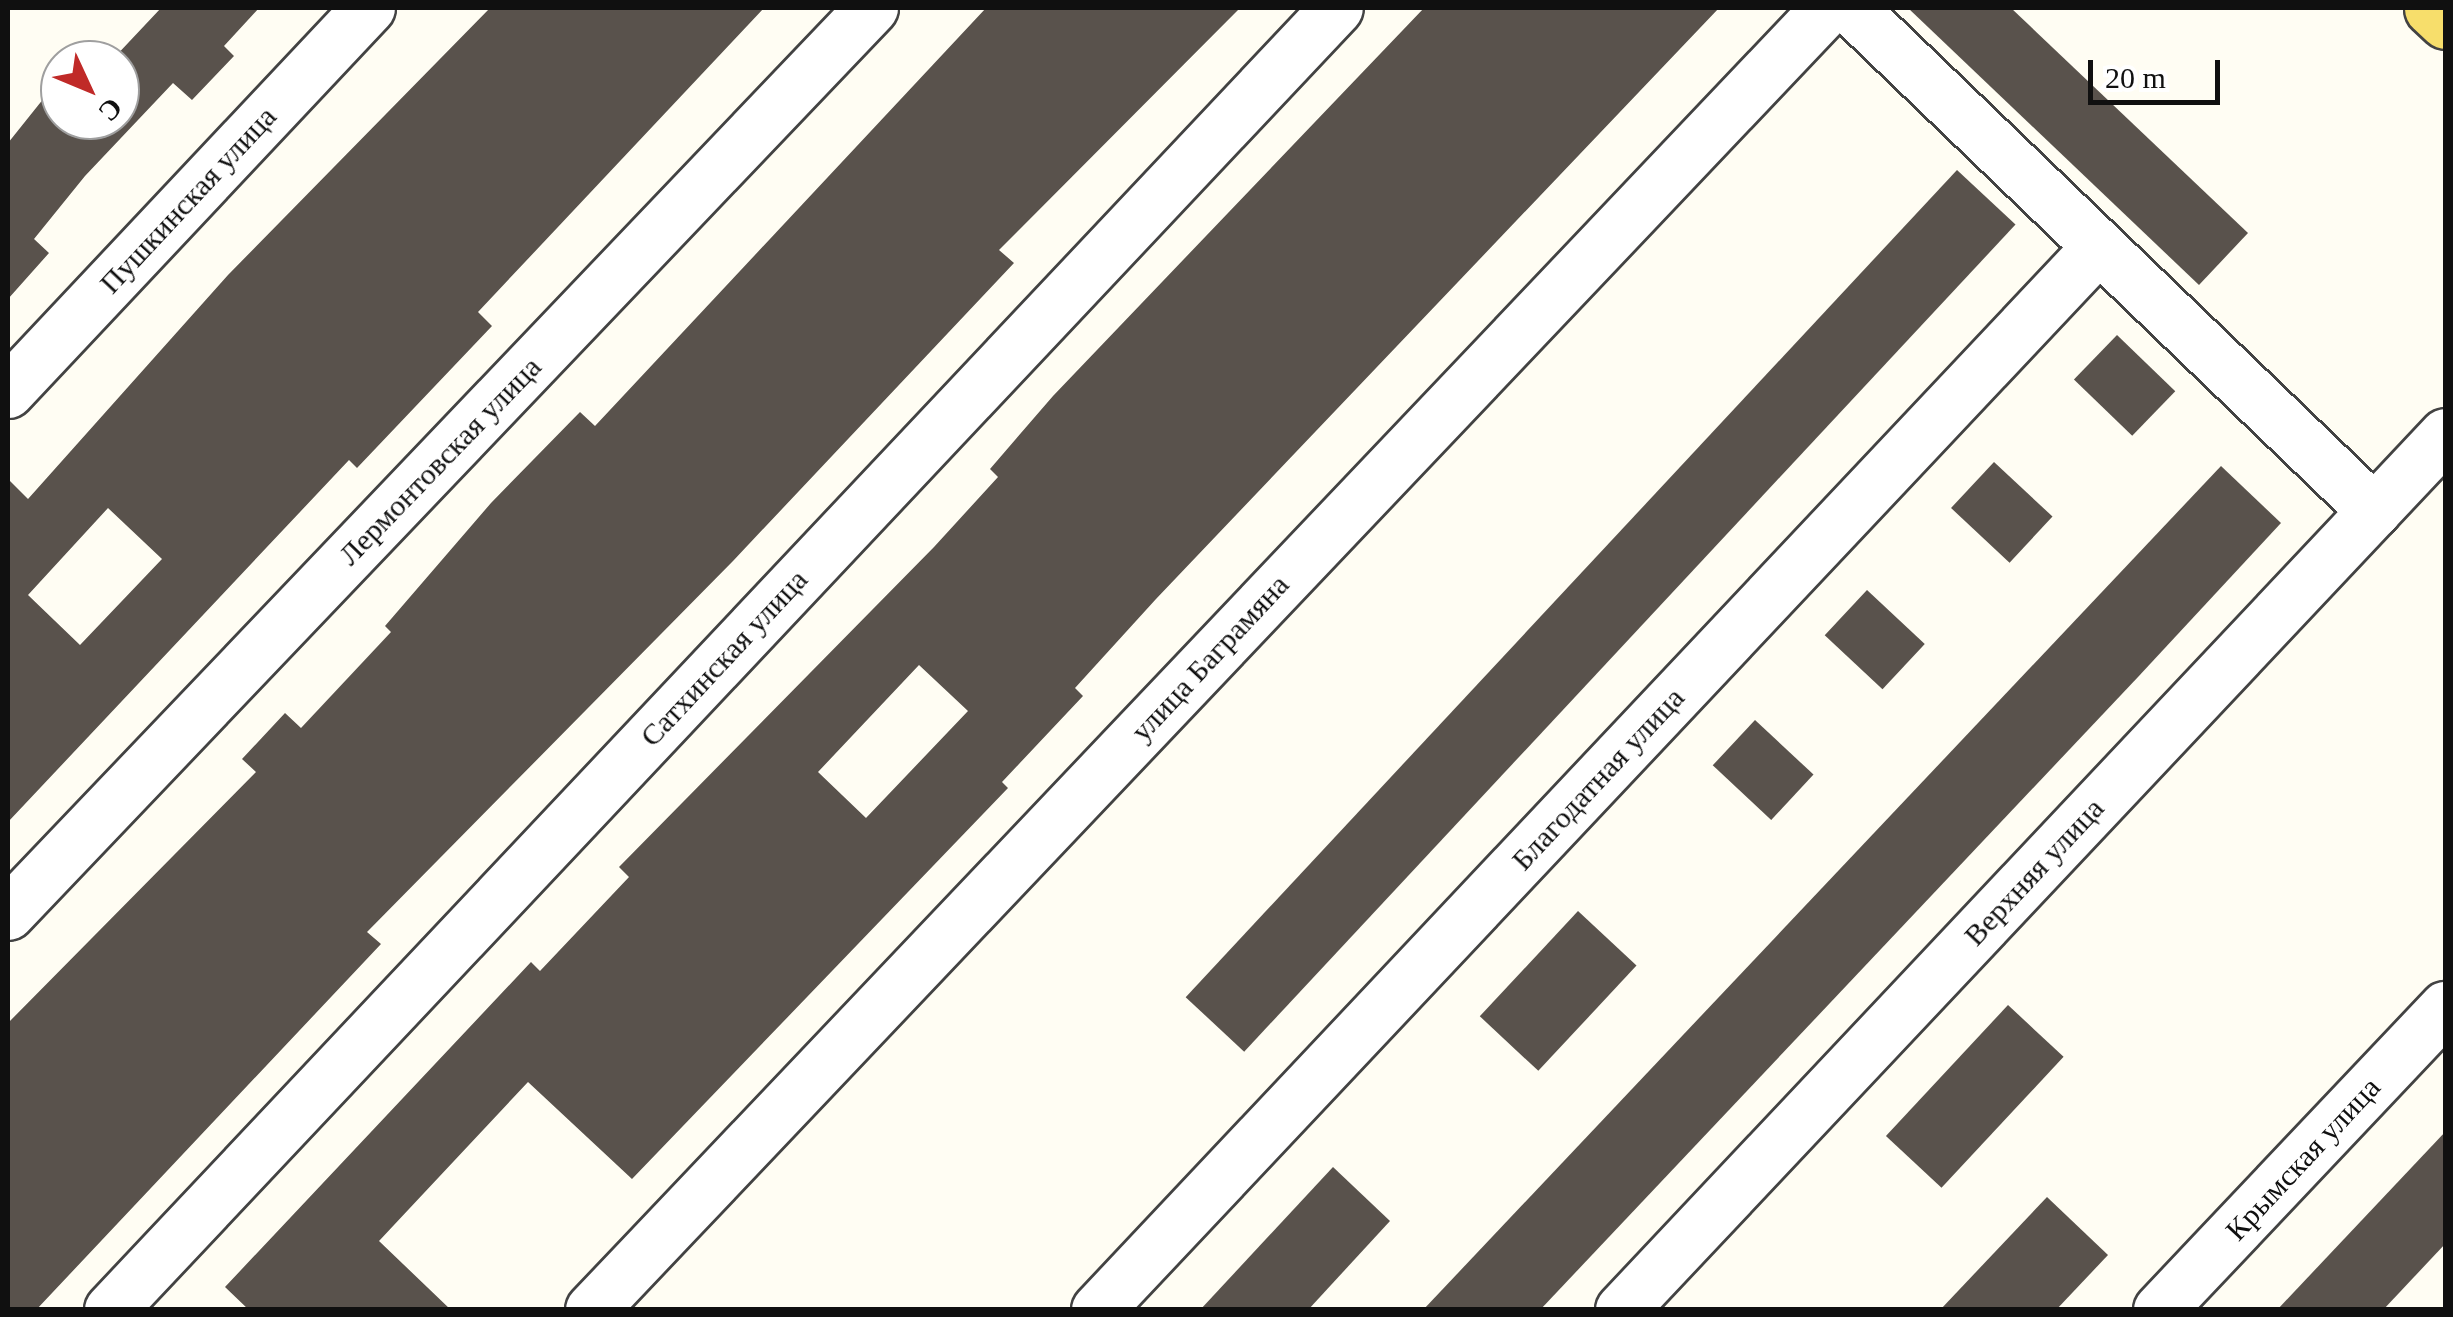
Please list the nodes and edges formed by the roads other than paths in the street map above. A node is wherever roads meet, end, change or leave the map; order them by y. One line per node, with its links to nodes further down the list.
1 (370, 8): 9 (street, Пушкинская улица)
2 (872, 8): 12 (street, Лермонтовская улица)
3 (1337, 8): 14 (street, Сатхинская улица)
4 (1828, 8): 15 (street, улица Баграмяна)
5 (1850, 8): 8 (street)
6 (2432, 8): 7 (main road)
7 (2446, 21)
8 (2098, 248): 11 (street); 16 (street, Благодатная улица)
9 (8, 392)
10 (2446, 434): 11 (street, Верхняя улица)
11 (2374, 511): 17 (street, Верхняя улица)
12 (8, 914)
13 (2446, 1008): 18 (street, Крымская улица)
14 (112, 1310)
15 (592, 1310)
16 (1098, 1310)
17 (1622, 1310)
18 (2160, 1310)

